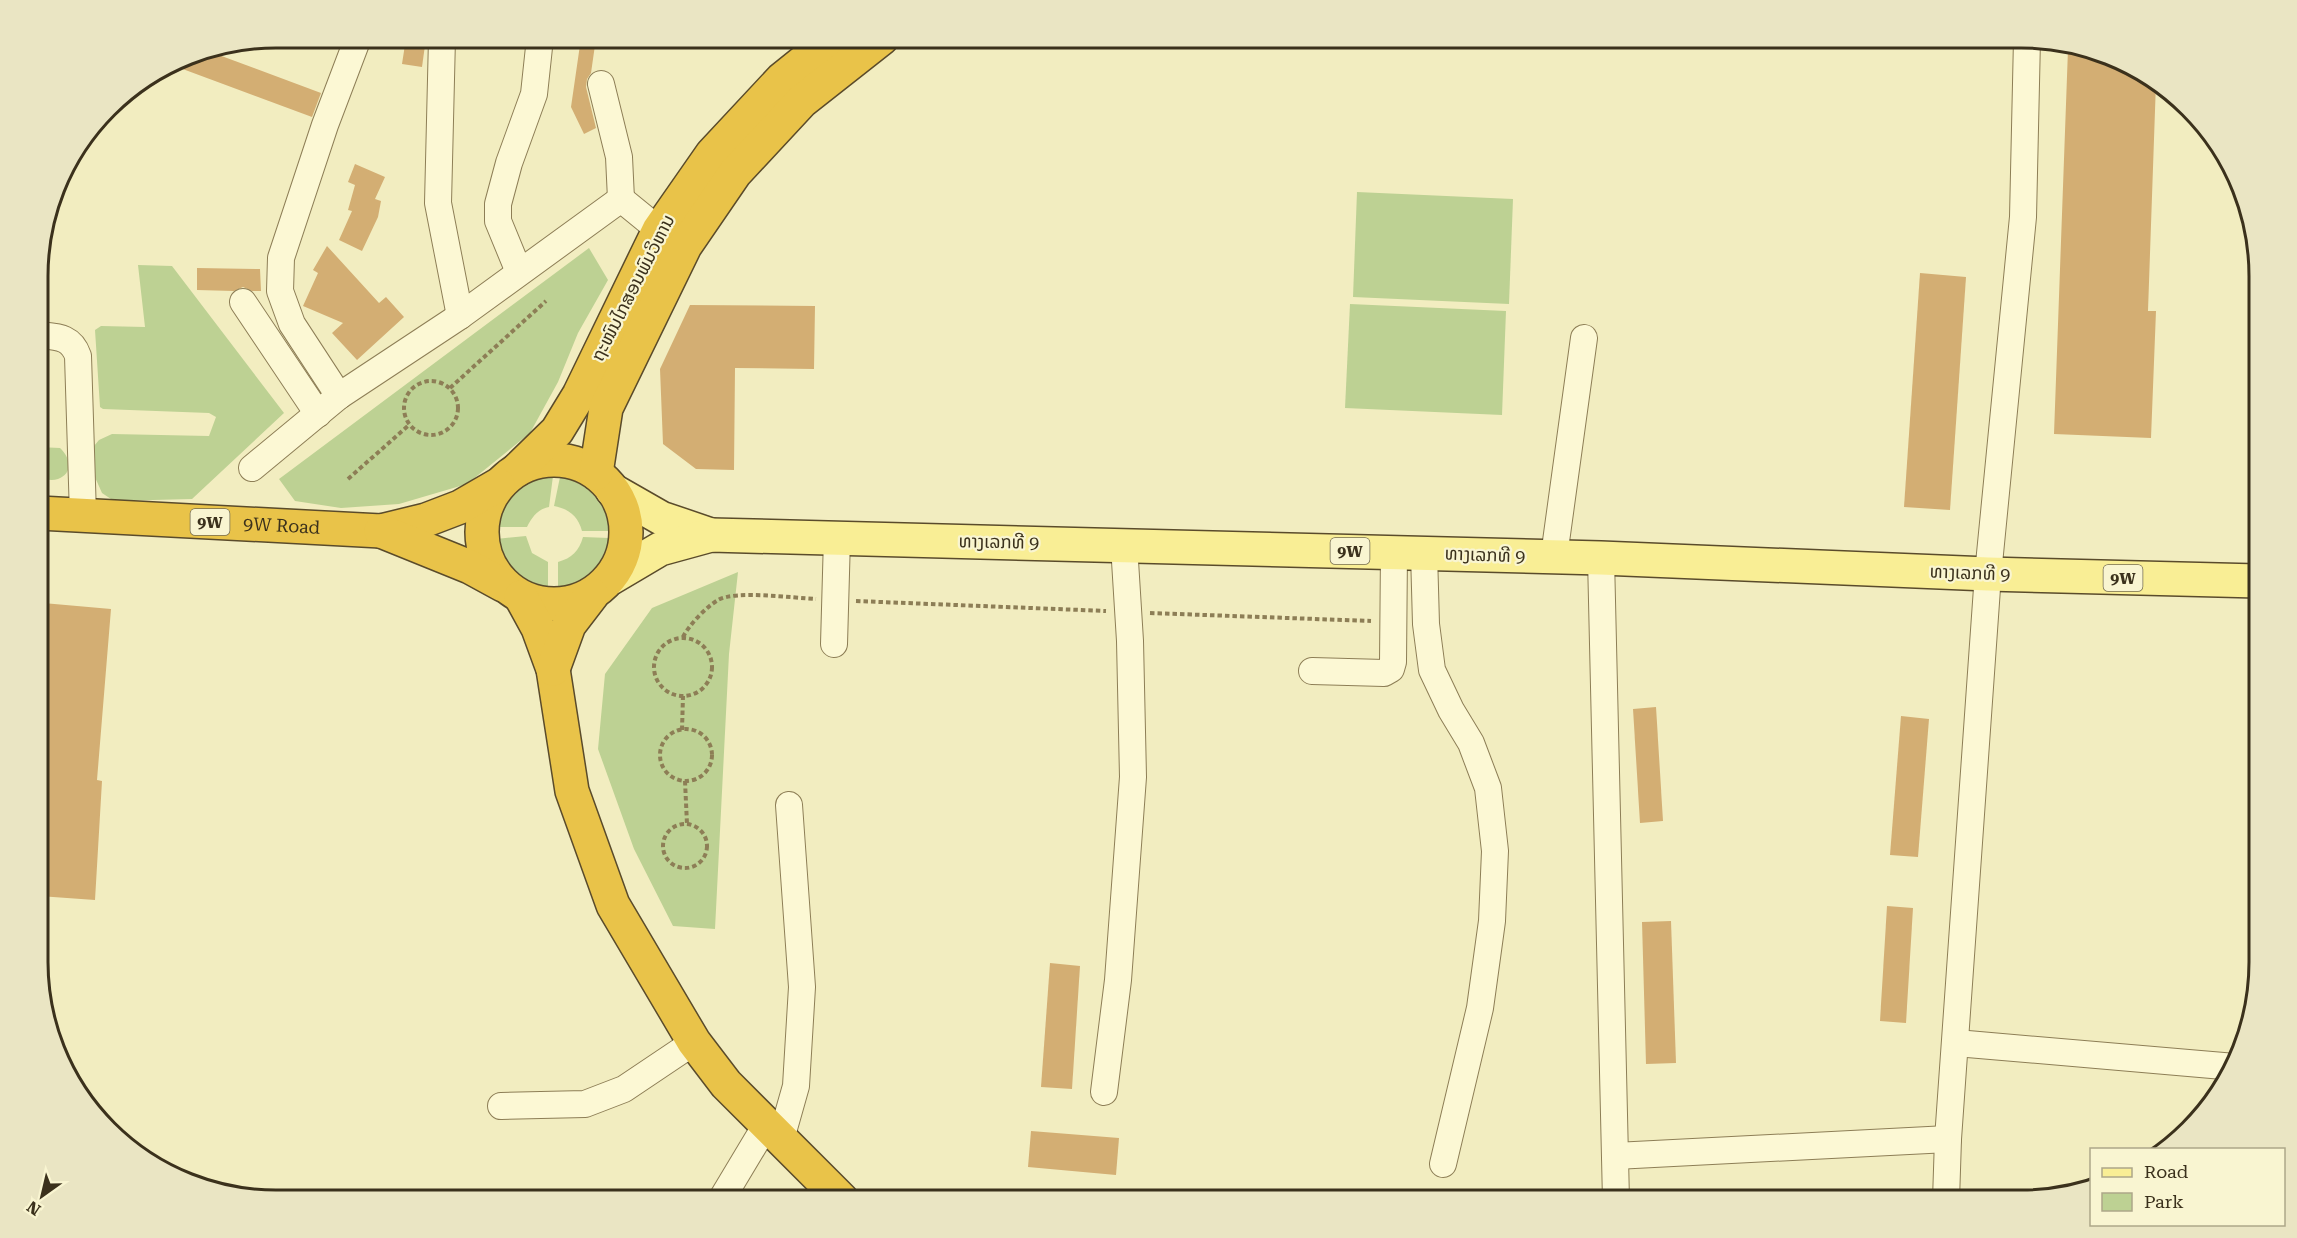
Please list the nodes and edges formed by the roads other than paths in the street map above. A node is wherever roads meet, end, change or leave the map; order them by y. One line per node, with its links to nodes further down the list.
1 (354, 48): 15 (street)
2 (442, 48): 12 (street)
3 (539, 48): 10 (street)
4 (821, 48): 9 (highway, ຖະໜົນໄກສອນພົມວິຫານ)
5 (865, 48): 19 (highway, ຖະໜົນໄກສອນພົມວິຫານ)
6 (2027, 48): 29 (street)
7 (601, 84): 8 (street)
8 (621, 199): 9 (street); 10 (street)
9 (659, 230): 18 (highway, ຖະໜົນໄກສອນພົມວິຫານ)
10 (519, 272): 12 (street)
11 (243, 302): 16 (street)
12 (459, 316): 15 (street)
13 (48, 336): 21 (street)
14 (1584, 338): 27 (street)
15 (339, 396): 16 (street)
16 (318, 414): 17 (street)
17 (252, 468)
18 (508, 477): 19 (highway); 22 (highway); 32 (highway)
19 (604, 482): 23 (main road, ທາງເລກທີ 9); 31 (highway)
20 (48, 513): 21 (highway, 9W Road / 9W)
21 (83, 515): 22 (highway, 9W Road / 9W)
22 (381, 531): 32 (highway)
23 (711, 535): 24 (main road, ທາງເລກທີ 9 / 9W); 31 (main road, ທາງເລກທີ 9)
24 (837, 538): 25 (main road, ທາງເລກທີ 9 / 9W); 33 (street)
25 (1124, 545): 26 (main road, ທາງເລກທີ 9 / 9W); 40 (street)
26 (1409, 553): 27 (main road, ທາງເລກທີ 9 / 9W); 35 (street); 45 (street)
27 (1554, 556): 28 (main road, ທາງເລກທີ 9 / 9W)
28 (1601, 558): 29 (main road, ທາງເລກທີ 9 / 9W); 44 (street)
29 (1988, 574): 30 (main road, ທາງເລກທີ 9 / 9W); 38 (street)
30 (2249, 581)
31 (601, 586): 32 (highway); 34 (highway)
32 (513, 592): 34 (highway)
33 (834, 644)
34 (553, 669): 37 (highway)
35 (1312, 671)
36 (789, 805): 42 (street)
37 (694, 1042): 41 (street); 42 (highway)
38 (1956, 1043): 39 (street); 43 (street)
39 (2223, 1066)
40 (1104, 1092)
41 (501, 1106)
42 (773, 1132): 46 (street); 47 (highway)
43 (1948, 1139): 44 (street); 49 (street)
44 (1615, 1156): 48 (street)
45 (1443, 1164)
46 (729, 1190)
47 (832, 1190)
48 (1616, 1190)
49 (1946, 1190)

